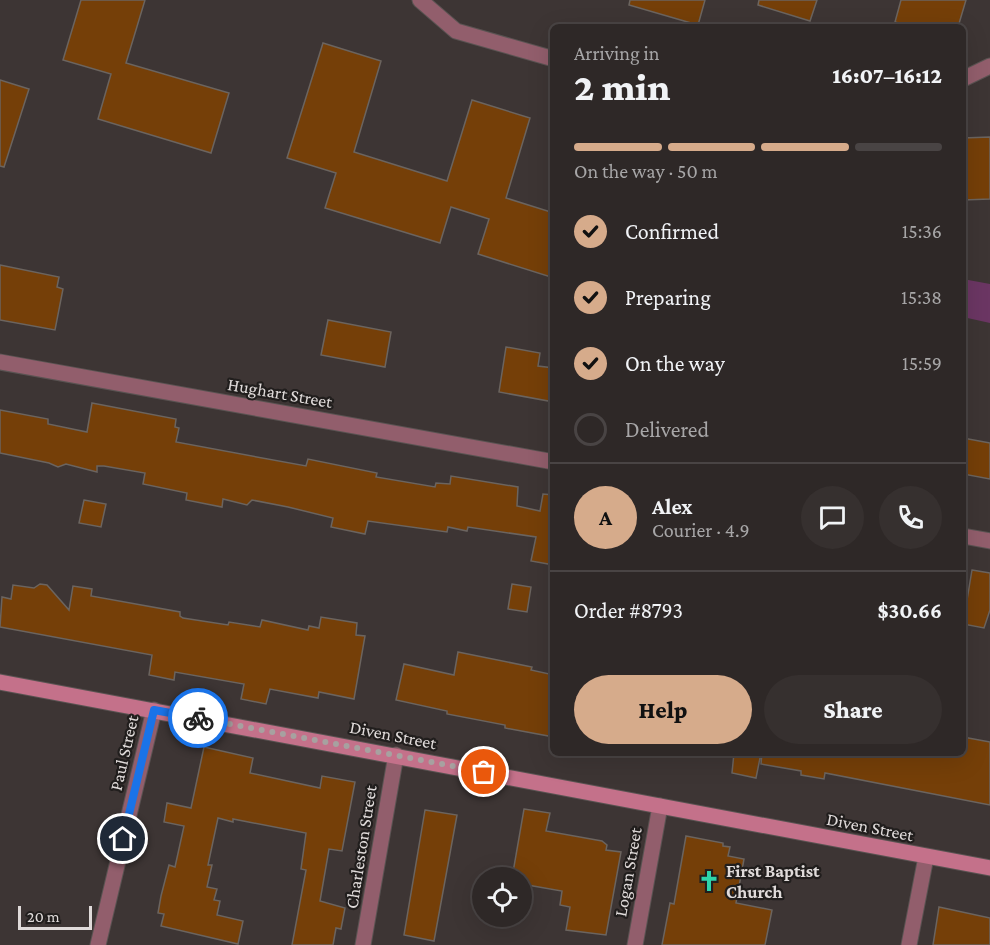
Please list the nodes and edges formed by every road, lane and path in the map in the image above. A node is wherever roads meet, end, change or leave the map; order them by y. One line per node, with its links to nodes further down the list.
1 (420, 0): 2 (street)
2 (550, 58)
3 (990, 66): 4 (street)
4 (966, 78)
5 (0, 362): 6 (street, Hughart Street)
6 (550, 461)
7 (966, 537): 8 (street)
8 (990, 541)
9 (0, 682): 10 (street, Diven Street)
10 (154, 710): 11 (street, Diven Street); 15 (street, Paul Street)
11 (396, 755): 12 (street, Diven Street); 16 (street, Charleston Street)
12 (660, 806): 13 (street, Diven Street); 17 (street, Logan Street)
13 (926, 857): 14 (street, Diven Street); 18 (street)
14 (990, 868)
15 (98, 945)
16 (363, 945)
17 (635, 945)
18 (909, 945)

